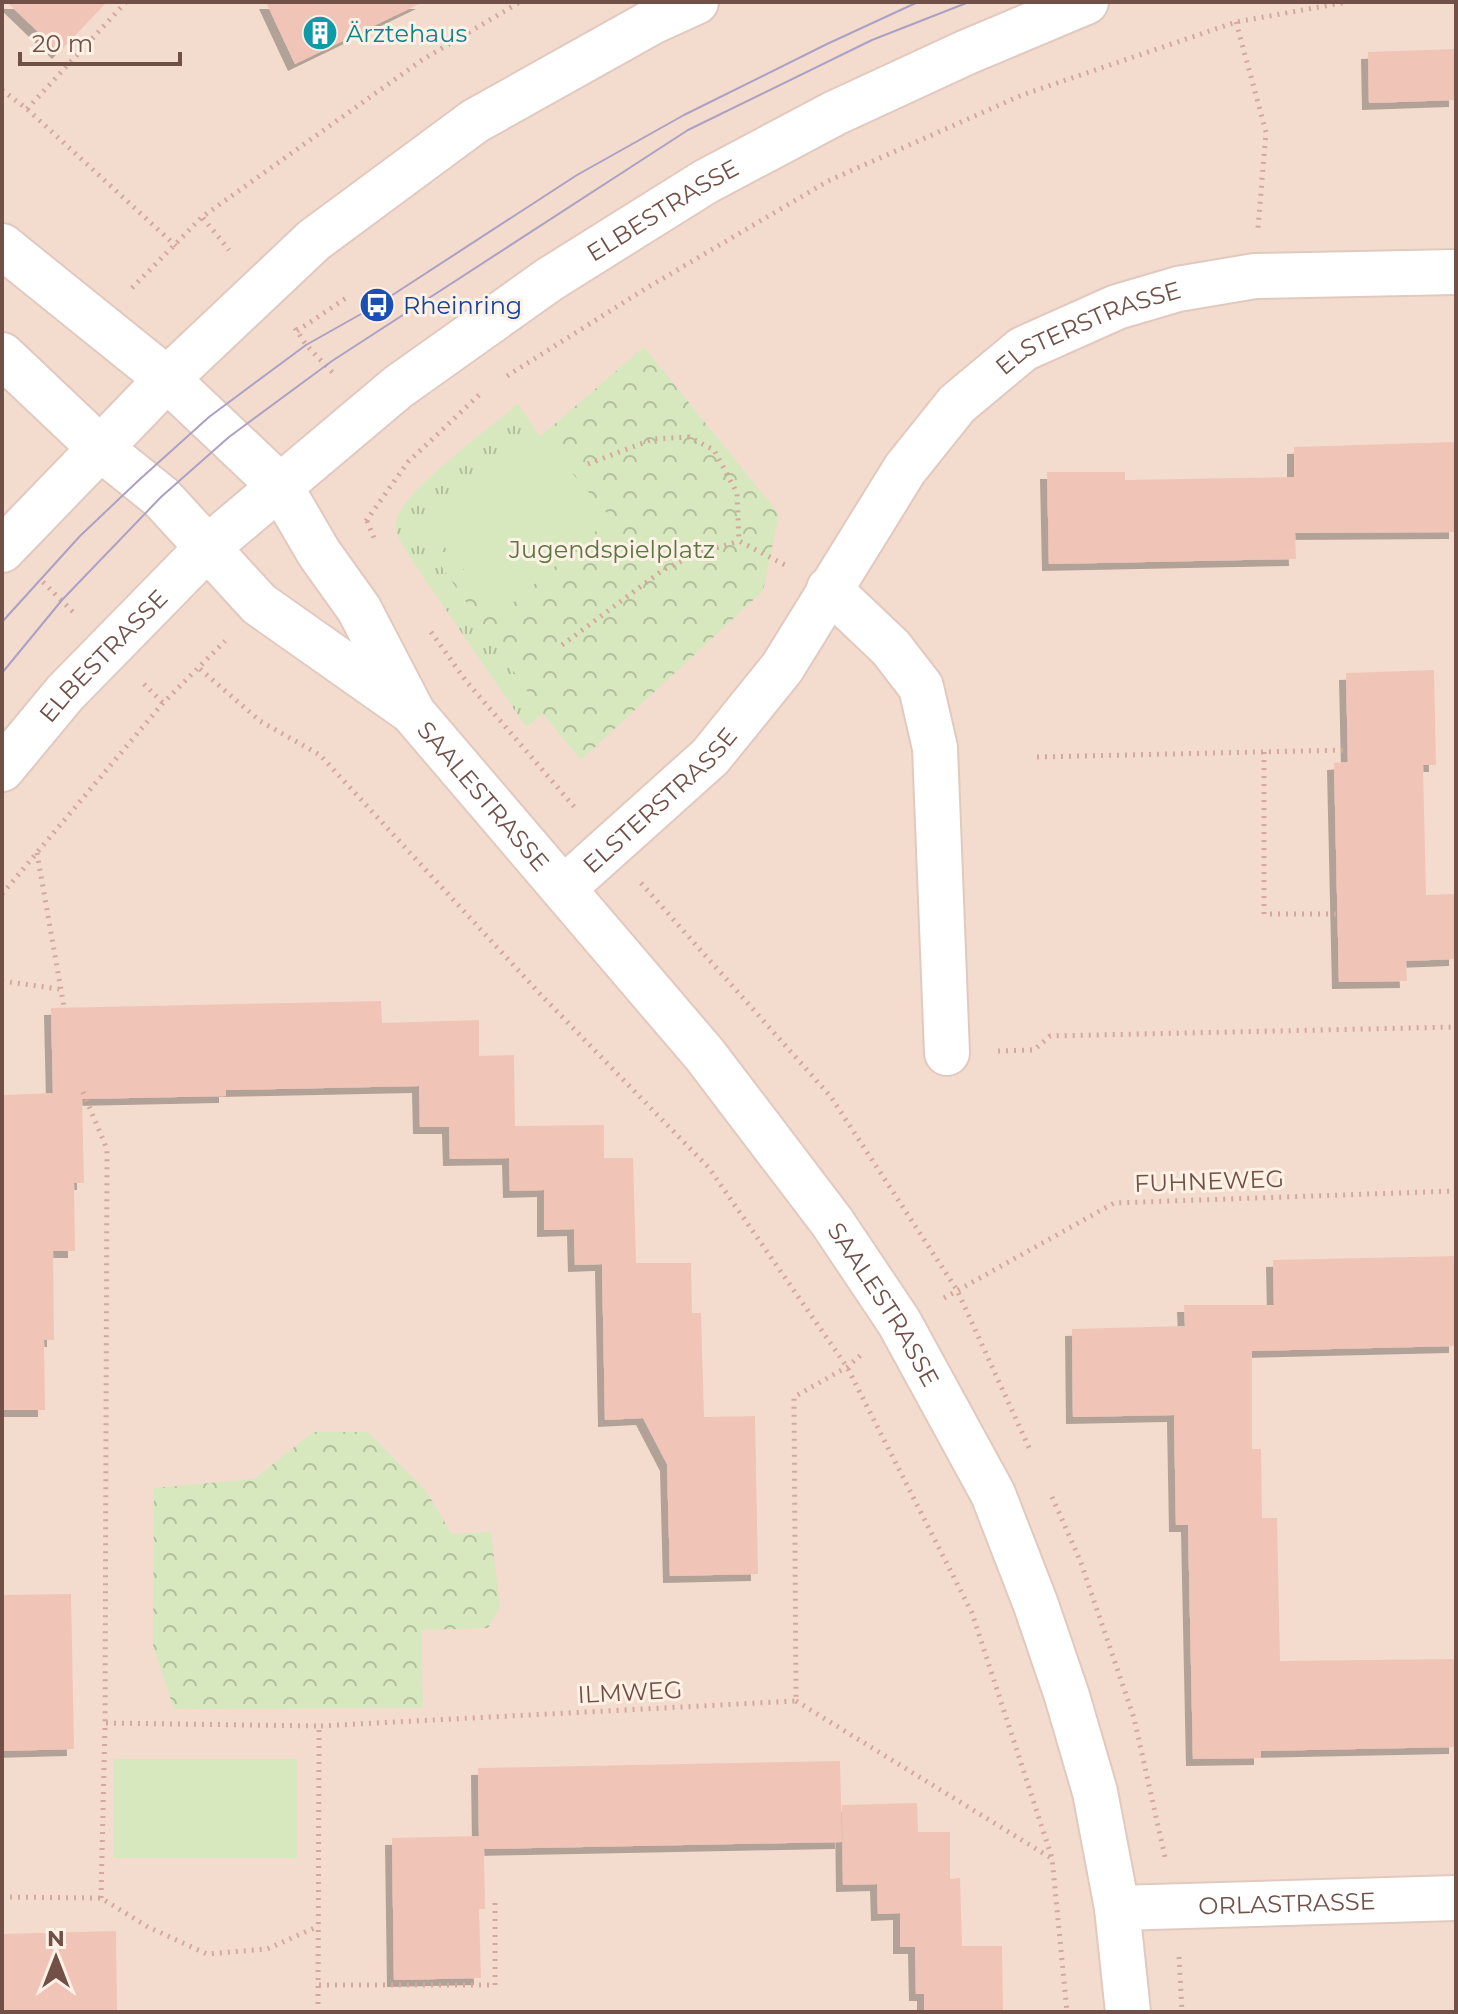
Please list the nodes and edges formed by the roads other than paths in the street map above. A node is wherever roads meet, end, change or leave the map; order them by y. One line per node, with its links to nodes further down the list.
1 (696, 2): 6 (street)
2 (1086, 2): 8 (street, ELBESTRASSE)
3 (2, 246): 6 (street)
4 (1456, 272): 11 (street, ELSTERSTRASSE)
5 (2, 355): 7 (street)
6 (167, 379): 7 (street); 8 (street)
7 (100, 448): 9 (street); 10 (street)
8 (280, 486): 9 (street, ELBESTRASSE); 12 (street, SAALESTRASSE)
9 (207, 548): 12 (street, SAALESTRASSE); 13 (street, ELBESTRASSE)
10 (2, 550)
11 (829, 589): 14 (street, ELSTERSTRASSE); 15 (street)
12 (413, 713): 14 (street, SAALESTRASSE)
13 (2, 769)
14 (564, 888): 17 (street, SAALESTRASSE)
15 (947, 1053)
16 (1456, 1898): 17 (street, ORLASTRASSE)
17 (1117, 1908): 18 (street, SAALESTRASSE)
18 (1128, 2012)

